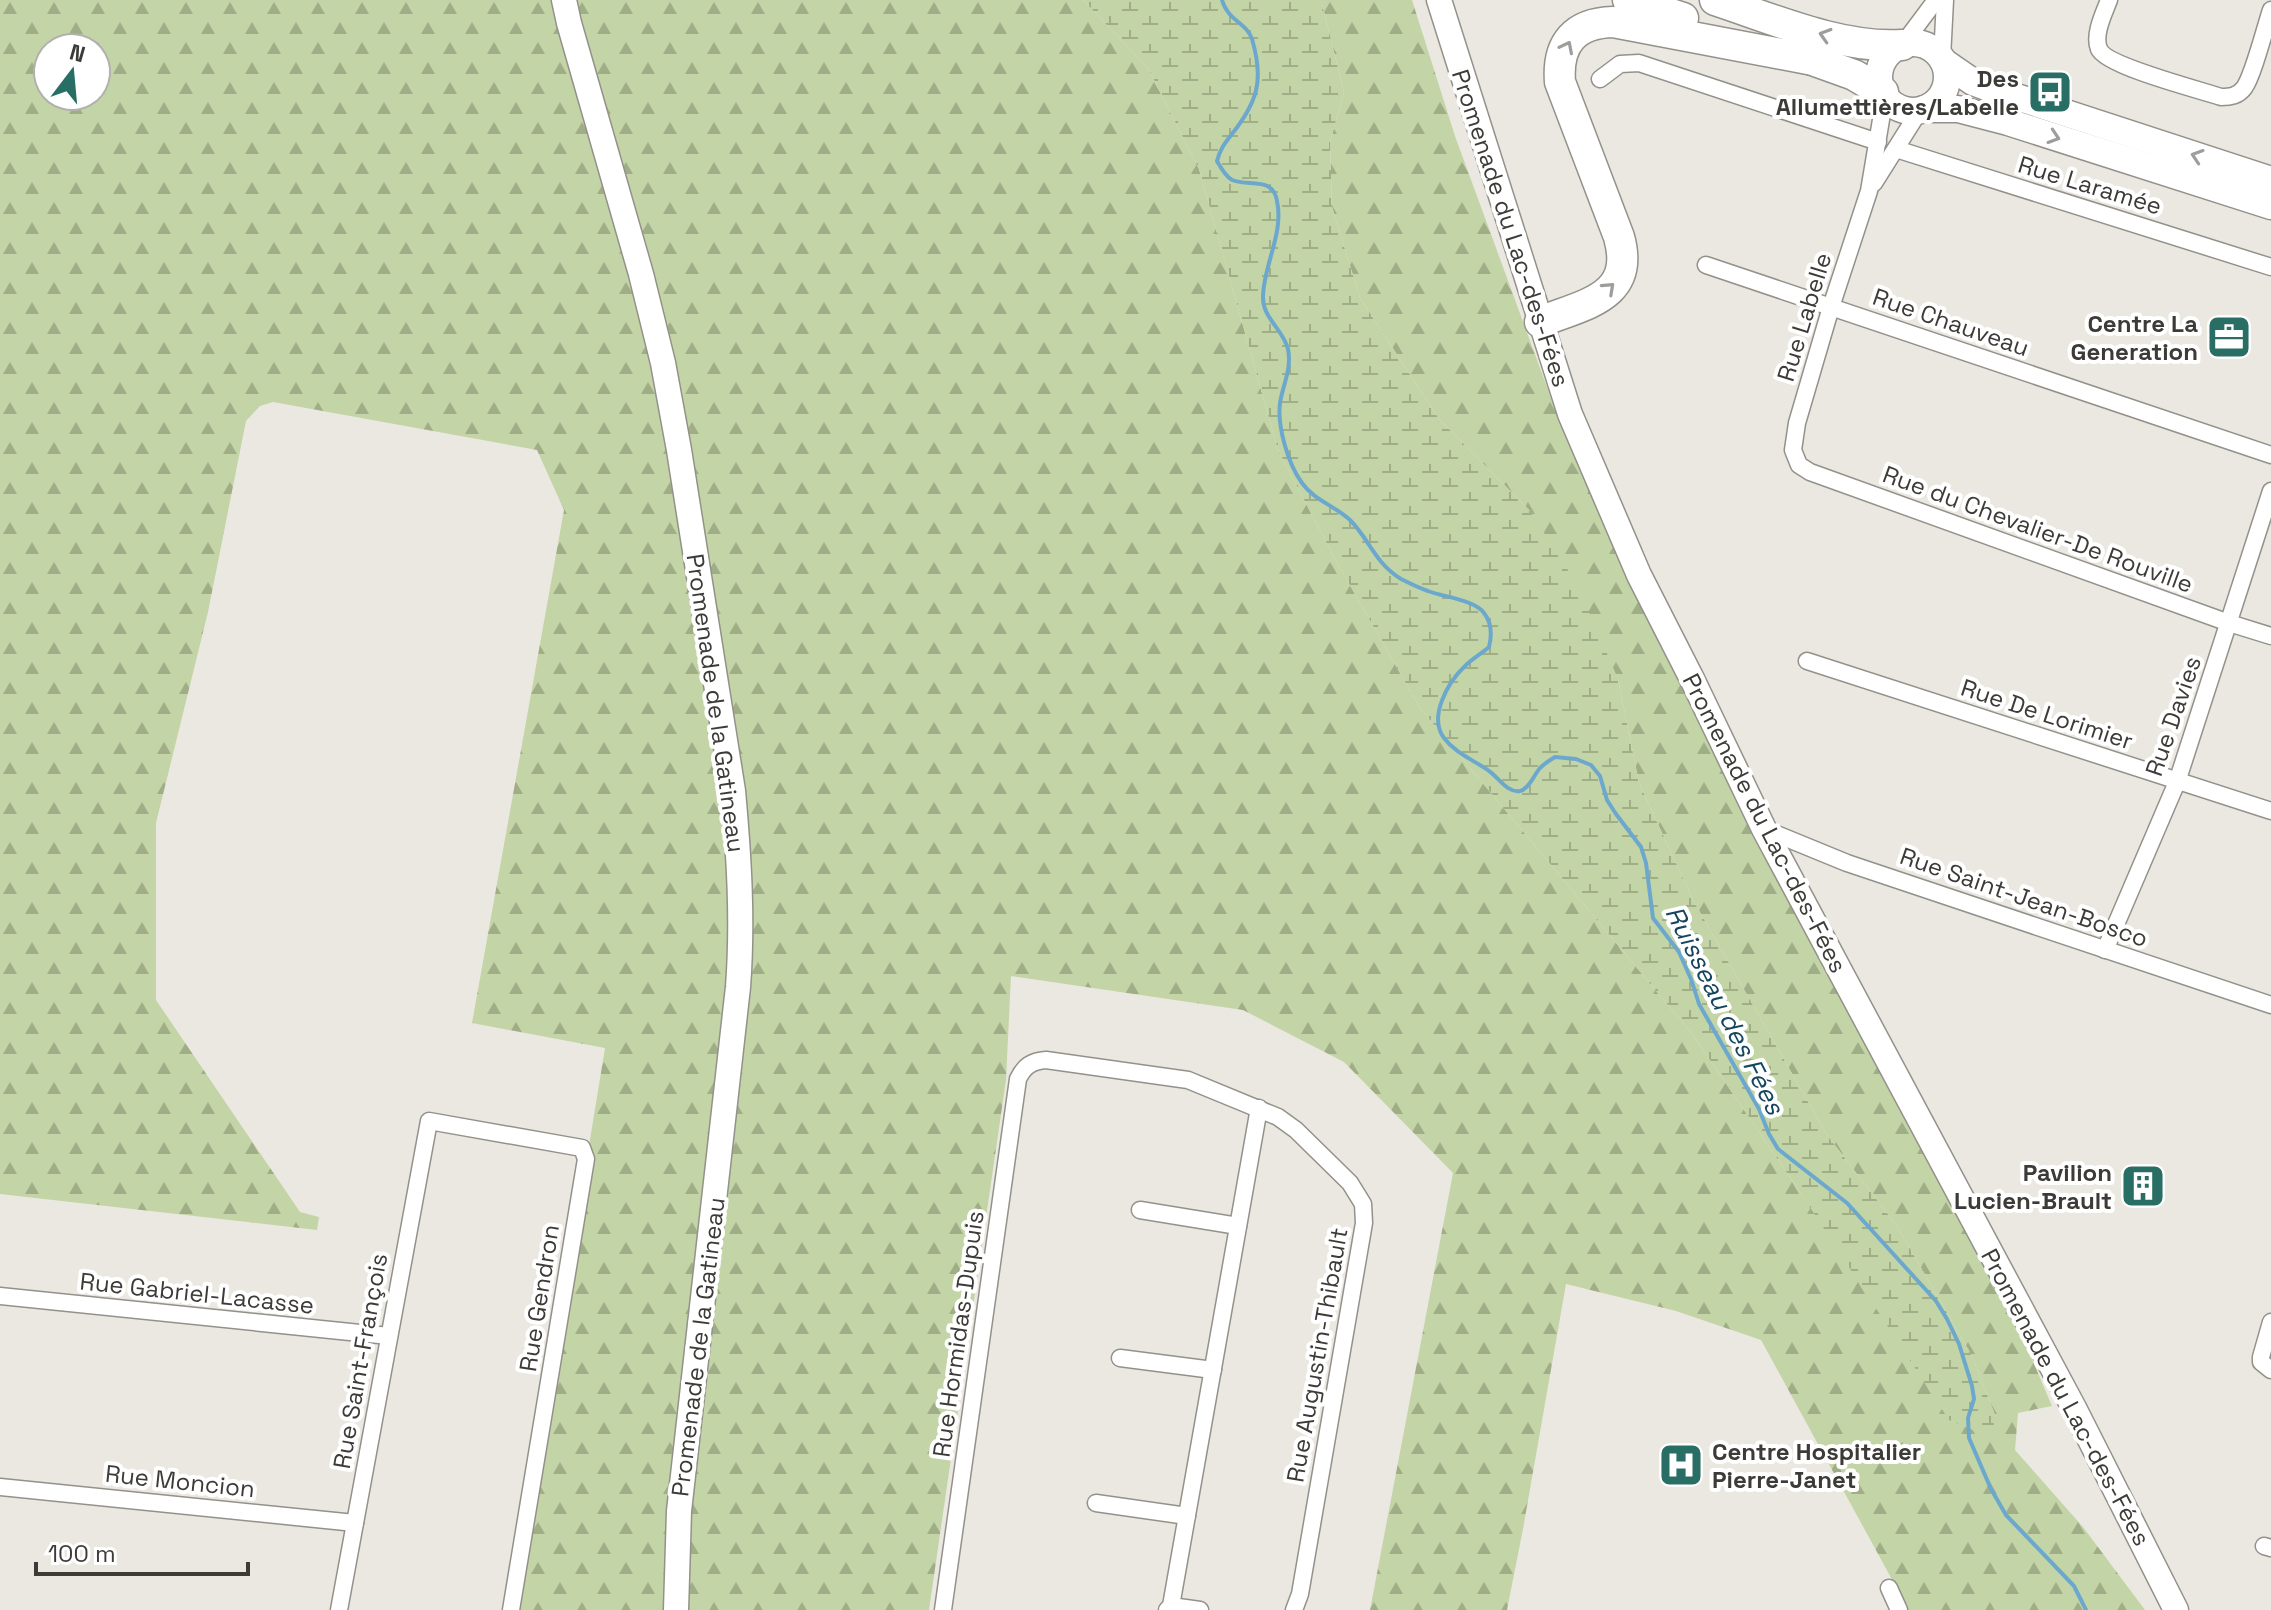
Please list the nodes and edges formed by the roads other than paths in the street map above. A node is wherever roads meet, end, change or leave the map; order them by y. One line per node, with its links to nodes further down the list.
1 (564, 0): 56 (street, Promenade de la Gatineau)
2 (1439, 0): 25 (street, Promenade du Lac-des-Fées)
3 (1628, 0): 12 (highway)
4 (1715, 0): 10 (highway)
5 (1727, 0): 10 (highway)
6 (1936, 0): 11 (street)
7 (1945, 0): 13 (street)
8 (2109, 0): 9 (street)
9 (2271, 10)
10 (1755, 13): 11 (highway, one-way to 10)
11 (1902, 45): 13 (main road); 15 (main road)
12 (1808, 59): 15 (highway); 25 (highway, one-way to 12)
13 (1943, 60): 16 (main road); 19 (main road, one-way to 13)
14 (1600, 79): 17 (street)
15 (1884, 94): 16 (main road); 17 (street, Rue Labelle)
16 (1922, 110): 18 (street, Rue Labelle); 21 (main road, one-way to 21)
17 (1878, 142): 20 (street, Rue Labelle)
18 (1896, 149): 20 (street, Rue Labelle); 23 (street, Rue Laramée)
19 (2271, 180)
20 (1869, 191): 24 (street, Rue Labelle)
21 (2271, 206)
22 (1706, 265): 24 (street, Rue Chauveau)
23 (2271, 267)
24 (1831, 307): 26 (street, Rue Chauveau); 27 (street, Rue Labelle)
25 (1540, 322): 34 (street, Promenade du Lac-des-Fées)
26 (2271, 455)
27 (1796, 458): 29 (street, Rue du Chevalier-De Rouville)
28 (2271, 491): 29 (street, Rue Davies)
29 (2229, 623): 30 (street, Rue du Chevalier-De Rouville); 32 (street, Rue Davies)
30 (2271, 636)
31 (1807, 661): 32 (street, Rue De Lorimier)
32 (2177, 782): 33 (street, Rue De Lorimier); 35 (street, Rue Davies)
33 (2271, 811)
34 (1764, 829): 35 (street, Rue Saint-Jean-Bosco); 61 (street, Promenade du Lac-des-Fées)
35 (2105, 950): 36 (street, Rue Saint-Jean-Bosco)
36 (2271, 1005)
37 (1026, 1067): 38 (street, Rue Augustin-Thibault); 57 (street, Rue Hormidas-Dupuis)
38 (1259, 1108): 41 (street); 59 (street, Rue Augustin-Thibault)
39 (429, 1121): 44 (street, Rue Saint-François); 55 (street, Rue Gendron)
40 (1140, 1210): 41 (street)
41 (1238, 1226): 47 (street)
42 (0, 1296): 44 (street, Rue Gabriel-Lacasse)
43 (2271, 1322): 46 (street)
44 (389, 1336): 51 (street, Rue Saint-François)
45 (1120, 1358): 47 (street)
46 (2266, 1366)
47 (1213, 1370): 50 (street)
48 (0, 1487): 51 (street, Rue Moncion)
49 (1096, 1503): 50 (street)
50 (1187, 1516): 53 (street)
51 (355, 1523): 54 (street, Rue Saint-François)
52 (1889, 1588): 60 (street)
53 (1169, 1608): 58 (street)
54 (339, 1610)
55 (511, 1610)
56 (676, 1610)
57 (943, 1610)
58 (1200, 1610)
59 (1294, 1610)
60 (1899, 1610)
61 (2176, 1610)

